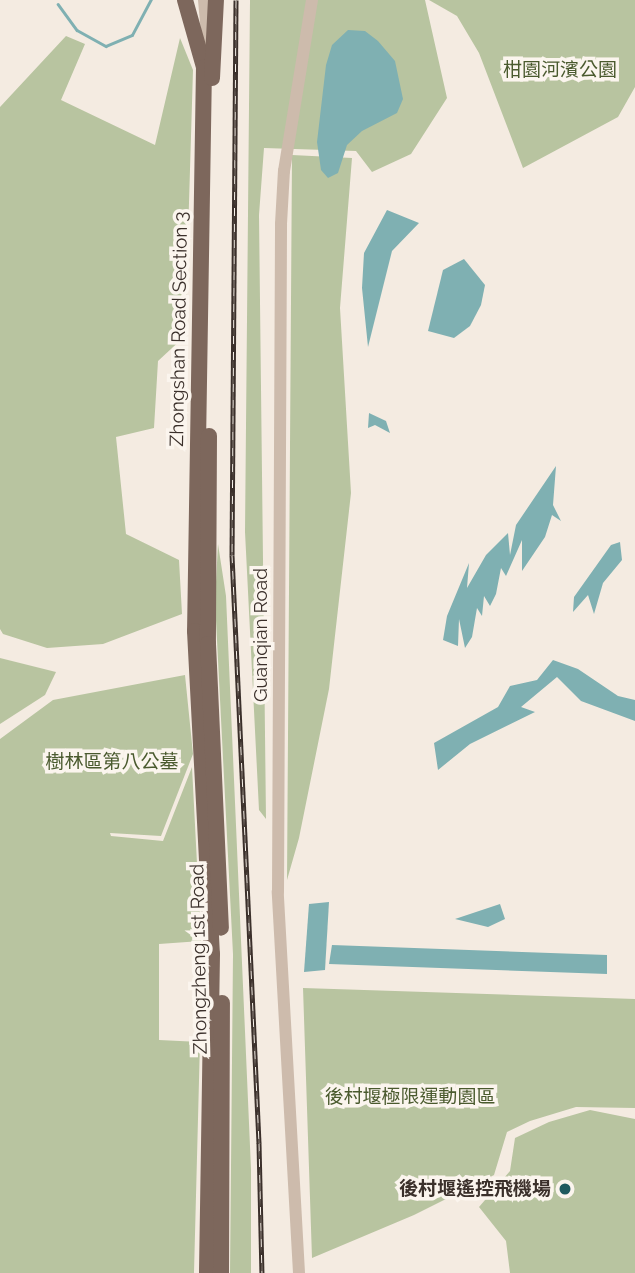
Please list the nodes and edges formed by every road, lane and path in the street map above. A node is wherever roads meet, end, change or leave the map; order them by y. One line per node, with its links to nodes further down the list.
1 (185, 0): 5 (main road, Zhongshan Road Section 3)
2 (204, 0): 5 (street)
3 (216, 0): 5 (main road, Zhongshan Road Section 3)
4 (312, 0): 10 (street, Guanqian Road)
5 (208, 64): 6 (main road, Zhongshan Road Section 3); 7 (main road, Zhongshan Road Section 3)
6 (208, 644): 9 (main road, Zhongzheng 1st Road)
7 (195, 660): 8 (main road, Zhongzheng 1st Road)
8 (207, 1273)
9 (221, 1273)
10 (299, 1273)

